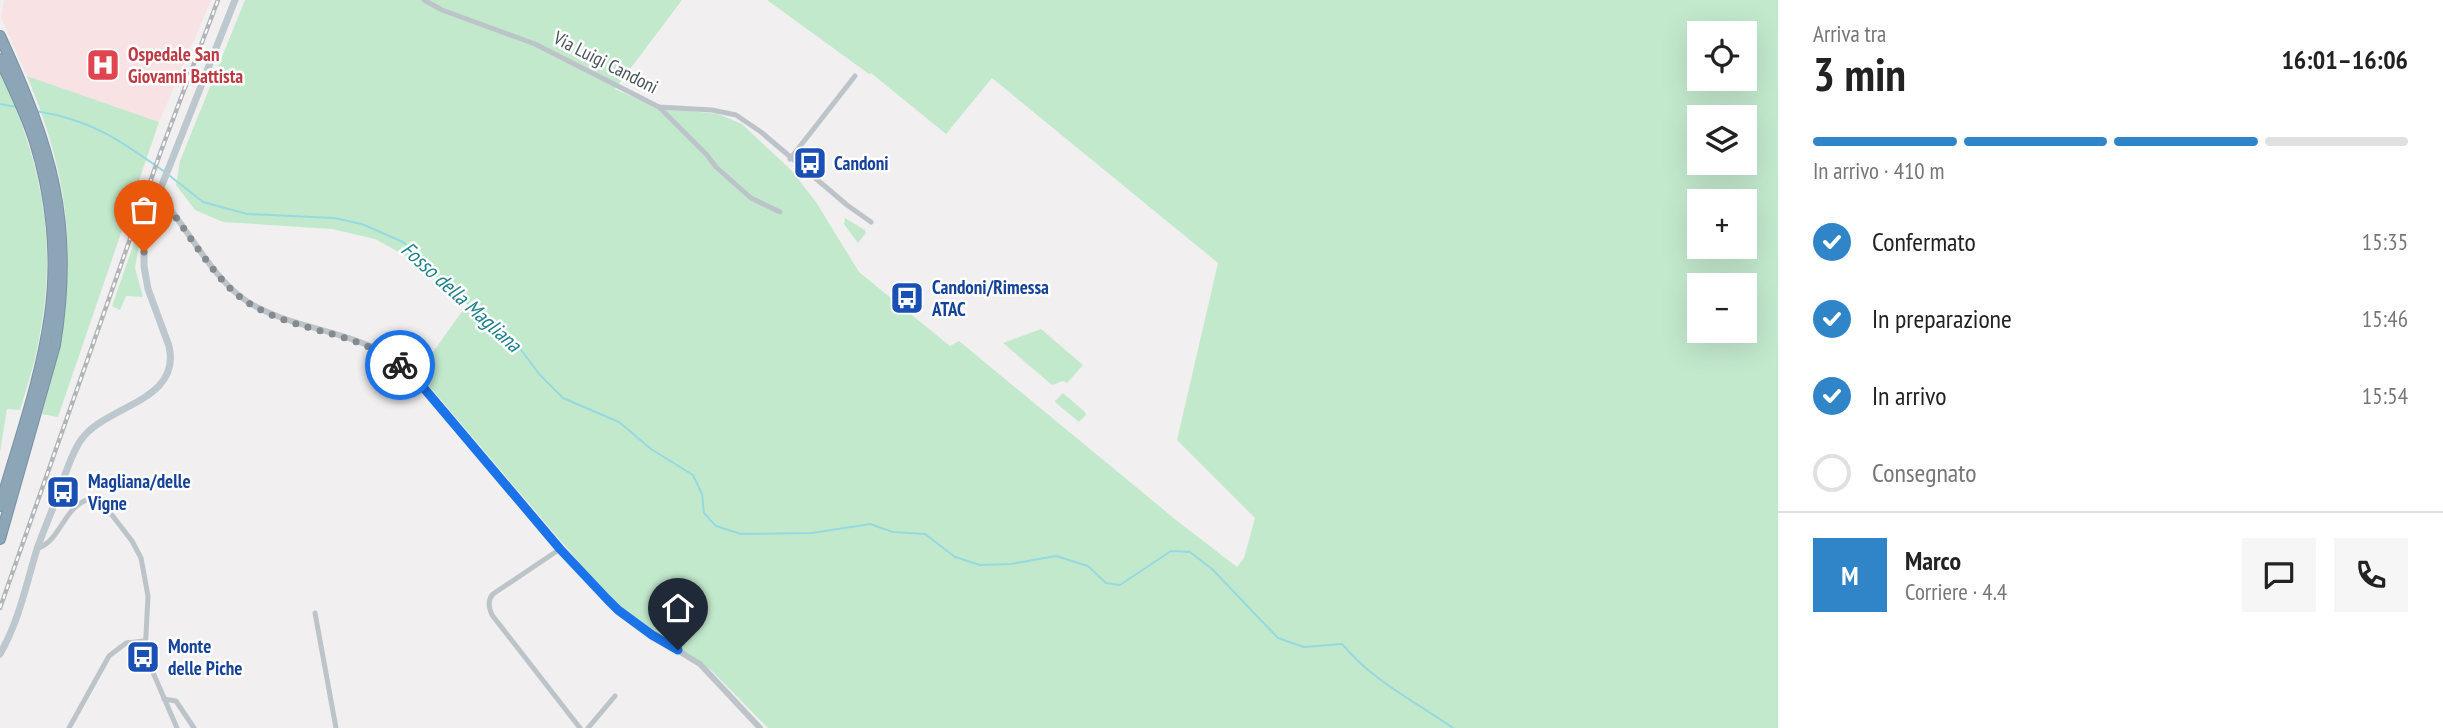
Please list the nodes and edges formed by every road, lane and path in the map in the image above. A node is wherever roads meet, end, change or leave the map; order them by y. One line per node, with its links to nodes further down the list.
1 (235, 0): 8 (main road)
2 (424, 0): 6 (street, Via Luigi Candoni)
3 (0, 36): 11 (highway)
4 (1, 60): 11 (highway)
5 (855, 76): 7 (street)
6 (659, 107): 7 (street, Via Luigi Candoni); 9 (street)
7 (790, 159): 10 (street, Via Luigi Candoni)
8 (159, 195): 14 (main road); 15 (street)
9 (780, 212)
10 (871, 222)
11 (57, 230): 12 (highway); 13 (highway)
12 (0, 506)
13 (0, 539)
14 (38, 548): 17 (street); 18 (main road)
15 (560, 549): 25 (street); 27 (street)
16 (316, 613): 24 (street)
17 (144, 641): 20 (street); 21 (street)
18 (0, 654)
19 (615, 696): 26 (street)
20 (164, 699): 22 (street); 23 (street)
21 (69, 728)
22 (177, 728)
23 (194, 728)
24 (336, 728)
25 (580, 728)
26 (588, 728)
27 (760, 728)

